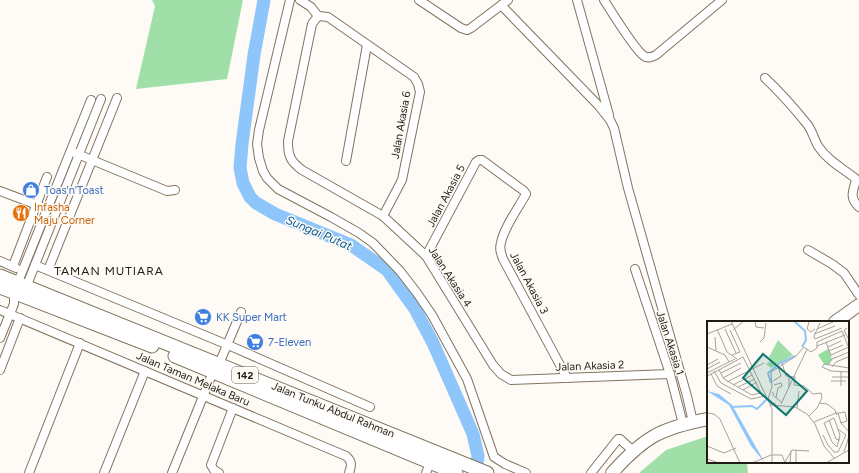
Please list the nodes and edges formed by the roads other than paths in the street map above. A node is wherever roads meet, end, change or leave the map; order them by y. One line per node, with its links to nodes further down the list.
1 (290, 0): 63 (street)
2 (300, 0): 8 (street)
3 (419, 0): 7 (street)
4 (577, 0): 14 (street)
5 (604, 0): 6 (street)
6 (722, 0)
7 (504, 2): 14 (street)
8 (318, 16): 9 (street, Jalan Akasia 6); 27 (street, Jalan Akasia 4)
9 (367, 45): 18 (street); 27 (street, Jalan Akasia 6)
10 (765, 78): 24 (street)
11 (117, 98): 17 (street)
12 (101, 99): 16 (street)
13 (90, 100): 15 (street)
14 (610, 120): 58 (street)
15 (70, 152): 16 (street); 25 (street)
16 (79, 155): 17 (street); 26 (street)
17 (92, 160): 20 (street); 34 (street)
18 (346, 161)
19 (47, 177): 23 (street)
20 (175, 190)
21 (0, 191): 23 (street)
22 (525, 196): 29 (street, Jalan Akasia 5); 52 (street, Jalan Akasia 3)
23 (36, 205): 25 (street); 32 (street)
24 (859, 207)
25 (47, 209): 26 (street); 37 (street)
26 (56, 213): 31 (street)
27 (382, 216): 29 (street, Jalan Akasia 4)
28 (808, 250): 38 (street)
29 (426, 256): 53 (street, Jalan Akasia 4)
30 (0, 261): 32 (street)
31 (35, 265): 34 (street); 37 (street)
32 (13, 266): 37 (street)
33 (635, 269): 51 (street, Jalan Akasia 1)
34 (48, 270): 47 (street)
35 (0, 276): 37 (main road, Jalan Tunku Abdul Rahman / 142)
36 (0, 287): 37 (main road, Jalan Tunku Abdul Rahman / 142)
37 (20, 289): 42 (street); 48 (main road, Jalan Tunku Abdul Rahman / 142)
38 (859, 295)
39 (859, 305): 44 (main road)
40 (0, 311): 42 (street, Jalan Taman Melaka Baru)
41 (241, 312): 47 (street)
42 (10, 314): 43 (street, Jalan Taman Melaka Baru); 45 (street)
43 (20, 318): 46 (street, Jalan Taman Melaka Baru); 49 (street)
44 (836, 321)
45 (0, 338)
46 (80, 343): 50 (street, Jalan Taman Melaka Baru); 64 (street)
47 (228, 345): 48 (street); 55 (street)
48 (216, 368): 54 (street); 60 (main road, Jalan Tunku Abdul Rahman / 142); 61 (main road, Jalan Tunku Abdul Rahman / 142)
49 (0, 370)
50 (145, 371): 54 (street, Jalan Taman Melaka Baru); 65 (street)
51 (670, 374): 52 (street, Jalan Akasia 2); 58 (street, Jalan Akasia 1)
52 (568, 378): 53 (street, Jalan Akasia 2)
53 (511, 380)
54 (203, 395): 56 (street, Jalan Taman Melaka Baru); 66 (street)
55 (370, 407)
56 (233, 408): 62 (street, Jalan Taman Melaka Baru); 67 (street)
57 (707, 419): 58 (main road)
58 (688, 423): 59 (main road)
59 (633, 451): 70 (street); 71 (main road)
60 (428, 468): 61 (main road, Jalan Tunku Abdul Rahman / 142)
61 (460, 468): 68 (main road, Jalan Tunku Abdul Rahman / 142)
62 (351, 470)
63 (515, 471): 69 (street)
64 (29, 473)
65 (104, 473)
66 (172, 473)
67 (219, 473)
68 (487, 473)
69 (526, 473)
70 (591, 473)
71 (612, 473)

